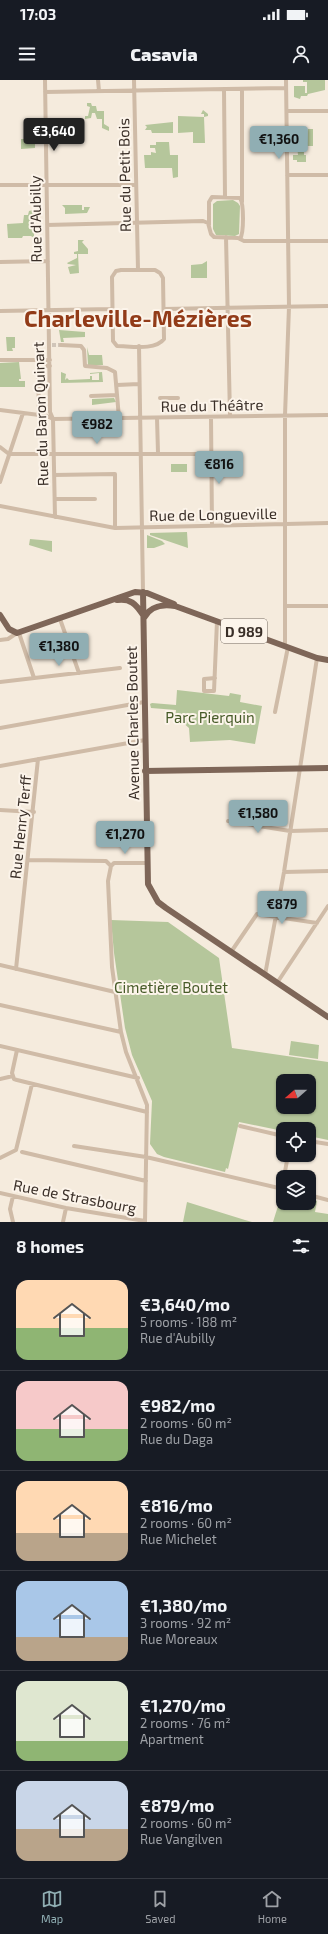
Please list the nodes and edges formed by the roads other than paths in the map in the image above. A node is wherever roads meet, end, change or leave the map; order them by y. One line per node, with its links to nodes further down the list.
1 (45, 80): 10 (street, Rue d'Aubilly)
2 (98, 80): 8 (street)
3 (134, 80): 9 (street, Rue du Petit Bois)
4 (286, 80): 5 (street)
5 (286, 88): 7 (street); 11 (street)
6 (224, 89): 7 (street); 9 (street); 18 (street)
7 (242, 89): 19 (street)
8 (99, 90): 9 (street); 10 (street)
9 (134, 90): 17 (street, Rue du Petit Bois)
10 (45, 92): 16 (street, Rue d'Aubilly)
11 (287, 111): 12 (street); 13 (street)
12 (328, 111)
13 (287, 175): 14 (street); 25 (street)
14 (328, 175)
15 (0, 185): 16 (street)
16 (47, 185): 17 (street); 21 (street, Rue d'Aubilly)
17 (136, 185): 20 (street, Rue du Petit Bois)
18 (225, 197): 19 (street); 22 (street)
19 (242, 202): 24 (street)
20 (137, 223): 21 (street); 22 (street); 29 (street, Rue du Petit Bois)
21 (47, 225): 27 (street, Rue d'Aubilly)
22 (209, 225): 23 (street)
23 (226, 238): 24 (street); 31 (street)
24 (240, 239): 25 (street)
25 (288, 240): 26 (street); 32 (street)
26 (328, 241)
27 (48, 261): 28 (street); 35 (street, Rue d'Aubilly)
28 (0, 262)
29 (138, 270): 33 (street); 34 (street)
30 (328, 306): 32 (street)
31 (228, 307): 32 (street); 34 (street); 53 (street)
32 (289, 307): 51 (street)
33 (112, 309): 35 (street); 38 (street)
34 (164, 309): 38 (street)
35 (49, 310): 36 (street); 40 (street, Rue du Baron Quinart)
36 (0, 311)
37 (61, 345): 43 (street)
38 (139, 346): 42 (street, Avenue Charles Boutet)
39 (0, 360): 40 (street)
40 (50, 360): 41 (street, Rue du Baron Quinart)
41 (50, 366): 50 (street); 58 (street, Rue du Baron Quinart)
42 (139, 384): 43 (street); 56 (street, Avenue Charles Boutet)
43 (116, 385): 44 (street)
44 (117, 395): 45 (street); 55 (street)
45 (91, 396)
46 (160, 398): 47 (street, Rue du Théâtre)
47 (178, 398)
48 (0, 410): 49 (street, Rue du Théâtre)
49 (23, 413): 50 (street, Rue du Théâtre); 63 (street)
50 (38, 415): 58 (street, Rue du Théâtre)
51 (285, 415): 52 (street, Rue du Théâtre); 53 (street, Rue du Théâtre); 73 (street)
52 (328, 415)
53 (230, 416): 54 (street, Rue du Théâtre)
54 (210, 417): 57 (street, Rue du Théâtre); 65 (street)
55 (119, 418): 56 (street, Rue du Théâtre); 58 (street, Rue du Théâtre)
56 (140, 418): 57 (street, Rue du Théâtre); 60 (street, Avenue Charles Boutet)
57 (157, 418): 61 (street)
58 (53, 419): 64 (street, Rue du Baron Quinart)
59 (0, 447): 63 (street)
60 (140, 453): 61 (street); 64 (street); 76 (street, Avenue Charles Boutet)
61 (158, 453): 65 (street)
62 (234, 453): 65 (street)
63 (9, 454): 64 (street); 67 (street)
64 (54, 454): 66 (street, Rue du Baron Quinart)
65 (211, 454): 74 (street)
66 (54, 476): 68 (street, Rue du Baron Quinart); 75 (street)
67 (0, 482)
68 (55, 499): 69 (street); 71 (street, Rue du Baron Quinart)
69 (95, 499)
70 (0, 506): 71 (street, Rue de Longueville)
71 (55, 517): 75 (street, Rue de Longueville)
72 (328, 523): 73 (street, Rue de Longueville)
73 (285, 524): 74 (street, Rue de Longueville); 79 (street)
74 (212, 526): 76 (street, Rue de Longueville)
75 (115, 528): 76 (street, Rue de Longueville)
76 (142, 528): 77 (street, Avenue Charles Boutet)
77 (143, 592): 78 (main road); 81 (main road); 83 (main road, Avenue Charles Boutet)
78 (101, 605): 83 (main road); 84 (main road)
79 (285, 606): 80 (street); 88 (street)
80 (328, 606)
81 (180, 608): 83 (main road); 85 (main road, D 989)
82 (0, 615): 86 (main road)
83 (144, 618): 96 (main road, Avenue Charles Boutet)
84 (60, 619): 86 (main road); 92 (street)
85 (217, 621): 88 (main road, D 989); 94 (street)
86 (18, 633): 87 (street); 93 (street)
87 (0, 640)
88 (286, 647): 89 (main road, D 989); 97 (street)
89 (317, 658): 90 (main road, D 989); 103 (street)
90 (328, 660)
91 (120, 668): 92 (street)
92 (79, 673): 93 (street)
93 (34, 678): 95 (street)
94 (215, 678)
95 (0, 682)
96 (144, 702): 98 (street); 99 (main road, Avenue Charles Boutet)
97 (275, 712)
98 (0, 728)
99 (145, 740): 100 (street); 104 (main road, Avenue Charles Boutet)
100 (38, 759): 101 (street); 106 (street, Rue Henry Terff)
101 (0, 766)
102 (328, 768): 103 (main road)
103 (300, 769): 104 (main road); 109 (street)
104 (145, 771): 111 (main road, Avenue Charles Boutet)
105 (0, 810): 106 (street)
106 (34, 812): 110 (street, Rue Henry Terff)
107 (228, 821): 109 (street)
108 (328, 830): 109 (street)
109 (290, 831): 114 (street)
110 (28, 860): 112 (street); 120 (street, Rue Henry Terff)
111 (146, 863): 112 (street); 118 (main road, Avenue Charles Boutet)
112 (110, 866): 123 (street)
113 (328, 871): 114 (street)
114 (284, 872): 116 (street)
115 (328, 906): 117 (street)
116 (276, 917): 117 (street); 118 (street); 121 (street)
117 (317, 923): 122 (street)
118 (231, 952): 121 (main road, Avenue Charles Boutet)
119 (0, 965): 120 (street)
120 (16, 969): 123 (street)
121 (265, 975): 122 (main road, Avenue Charles Boutet)
122 (276, 982): 125 (main road, Avenue Charles Boutet)
123 (115, 992): 126 (street)
124 (0, 1005): 126 (street)
125 (328, 1017)
126 (121, 1032): 130 (street)
127 (0, 1046): 128 (street)
128 (17, 1050): 129 (street); 130 (street)
129 (13, 1076): 131 (street); 132 (street)
130 (138, 1078): 133 (street)
131 (0, 1079)
132 (32, 1084): 133 (street); 141 (street)
133 (147, 1112): 140 (street)
134 (240, 1126): 135 (street)
135 (276, 1134)
136 (316, 1141): 137 (street)
137 (328, 1144)
138 (74, 1146): 140 (street)
139 (22, 1152): 142 (street)
140 (146, 1157): 142 (street); 143 (street)
141 (0, 1158)
142 (146, 1181): 153 (street)
143 (276, 1188)
144 (0, 1192): 145 (street, Rue de Strasbourg)
145 (12, 1196): 148 (street, Rue de Strasbourg); 150 (street)
146 (316, 1197): 147 (street)
147 (328, 1200)
148 (66, 1208): 149 (street, Rue de Strasbourg); 151 (street)
149 (111, 1216): 152 (street); 153 (street, Rue de Strasbourg)
150 (13, 1222)
151 (63, 1222)
152 (110, 1222)
153 (145, 1222)

